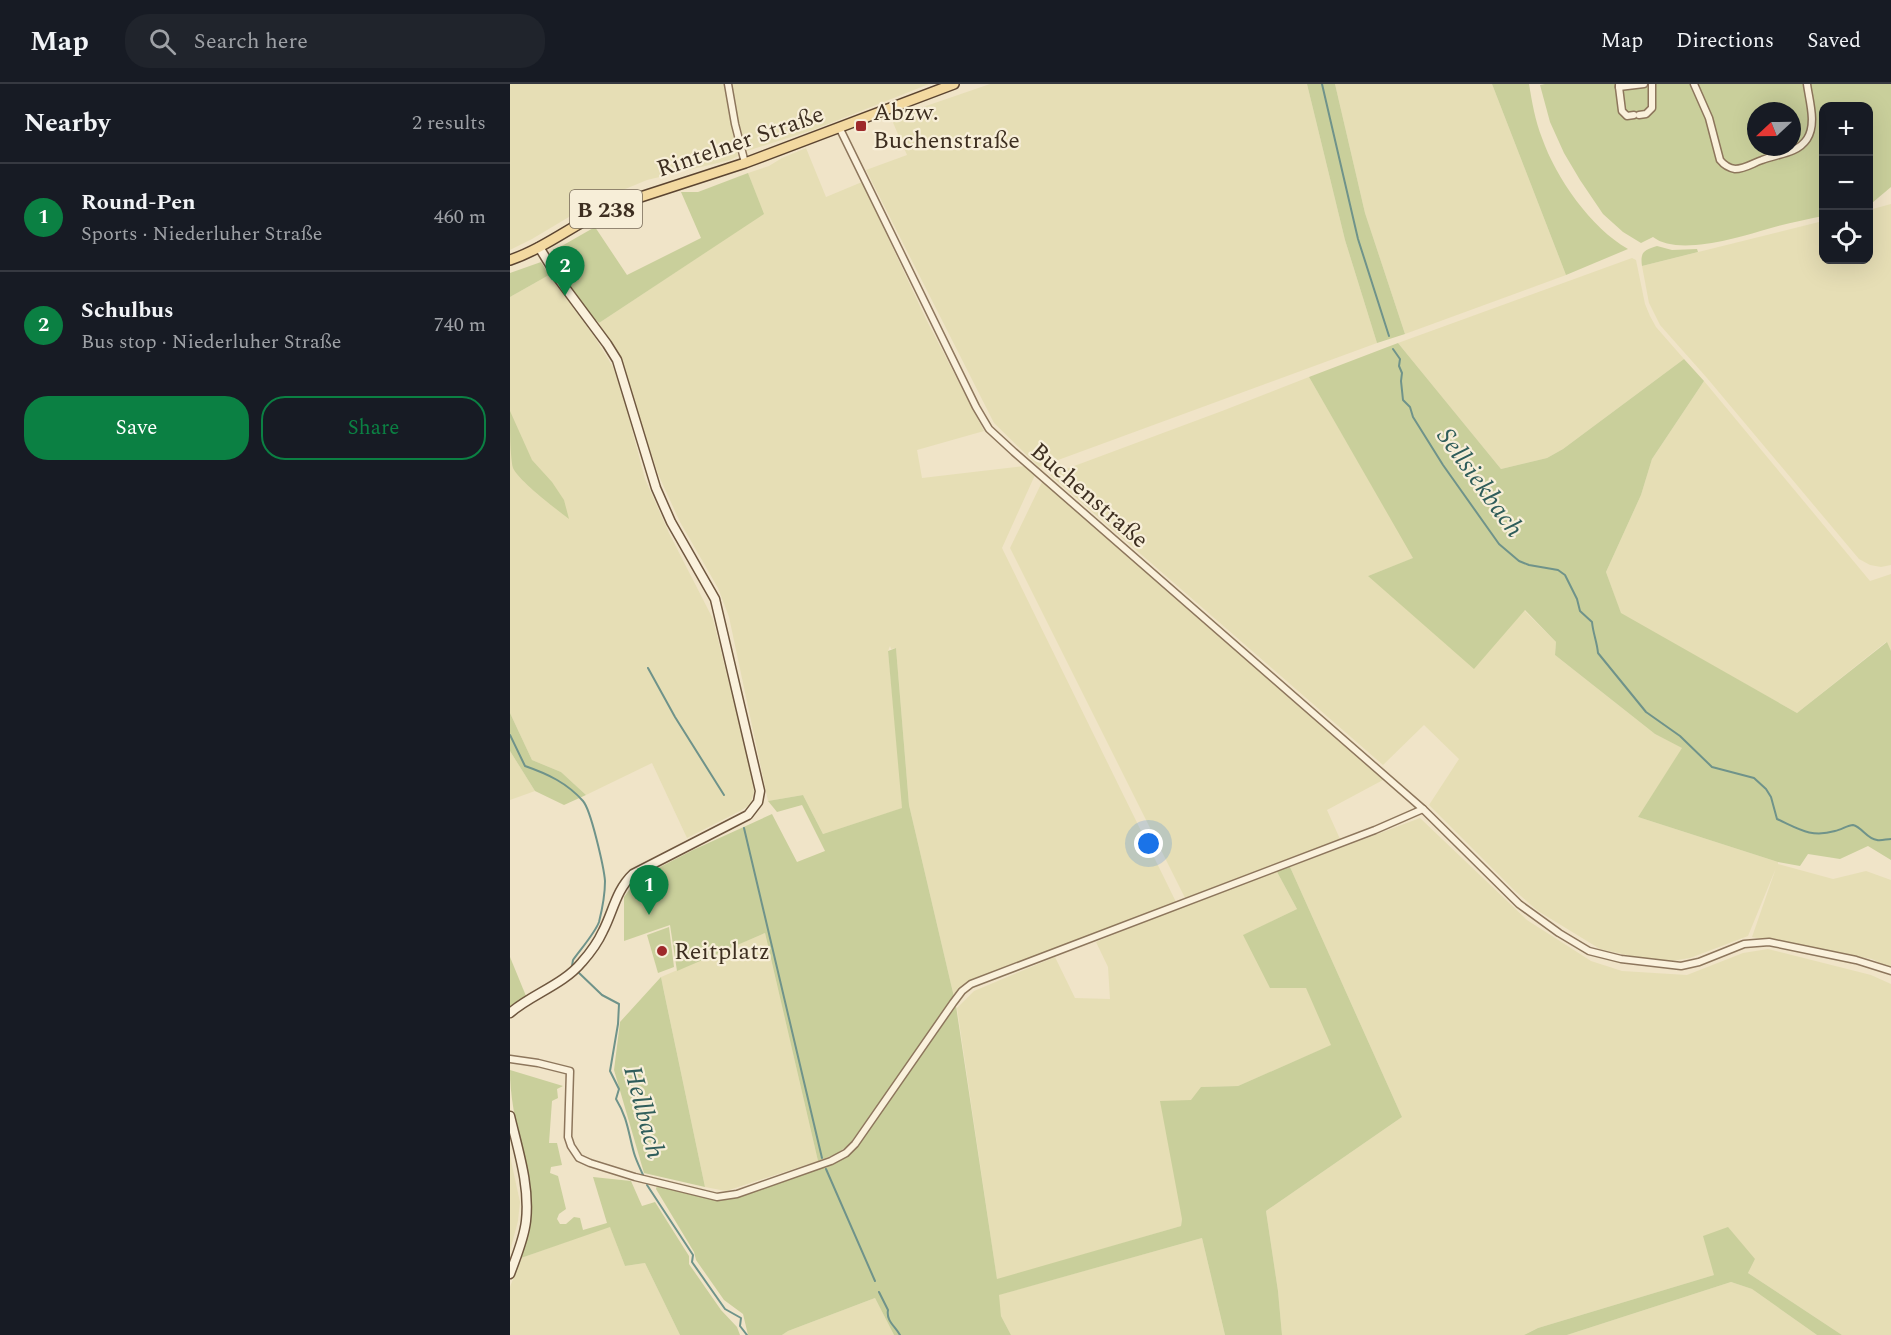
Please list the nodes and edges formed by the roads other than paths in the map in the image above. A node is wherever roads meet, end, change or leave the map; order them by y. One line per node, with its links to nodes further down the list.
1 (728, 84): 9 (street)
2 (954, 84): 8 (main road, Rintelner Straße / B 238)
3 (1644, 84): 7 (street)
4 (1652, 84): 7 (street)
5 (1694, 84): 6 (street)
6 (1807, 84)
7 (1619, 85)
8 (839, 127): 9 (main road, Rintelner Straße / B 238); 12 (street, Buchenstraße)
9 (745, 163): 10 (main road, Rintelner Straße / B 238)
10 (539, 247): 11 (main road, Rintelner Straße / B 238); 14 (street)
11 (510, 260)
12 (1423, 809): 13 (street, Buchenstraße); 15 (street)
13 (1891, 971)
14 (510, 1013)
15 (510, 1059)
16 (510, 1116): 17 (street)
17 (510, 1274)

